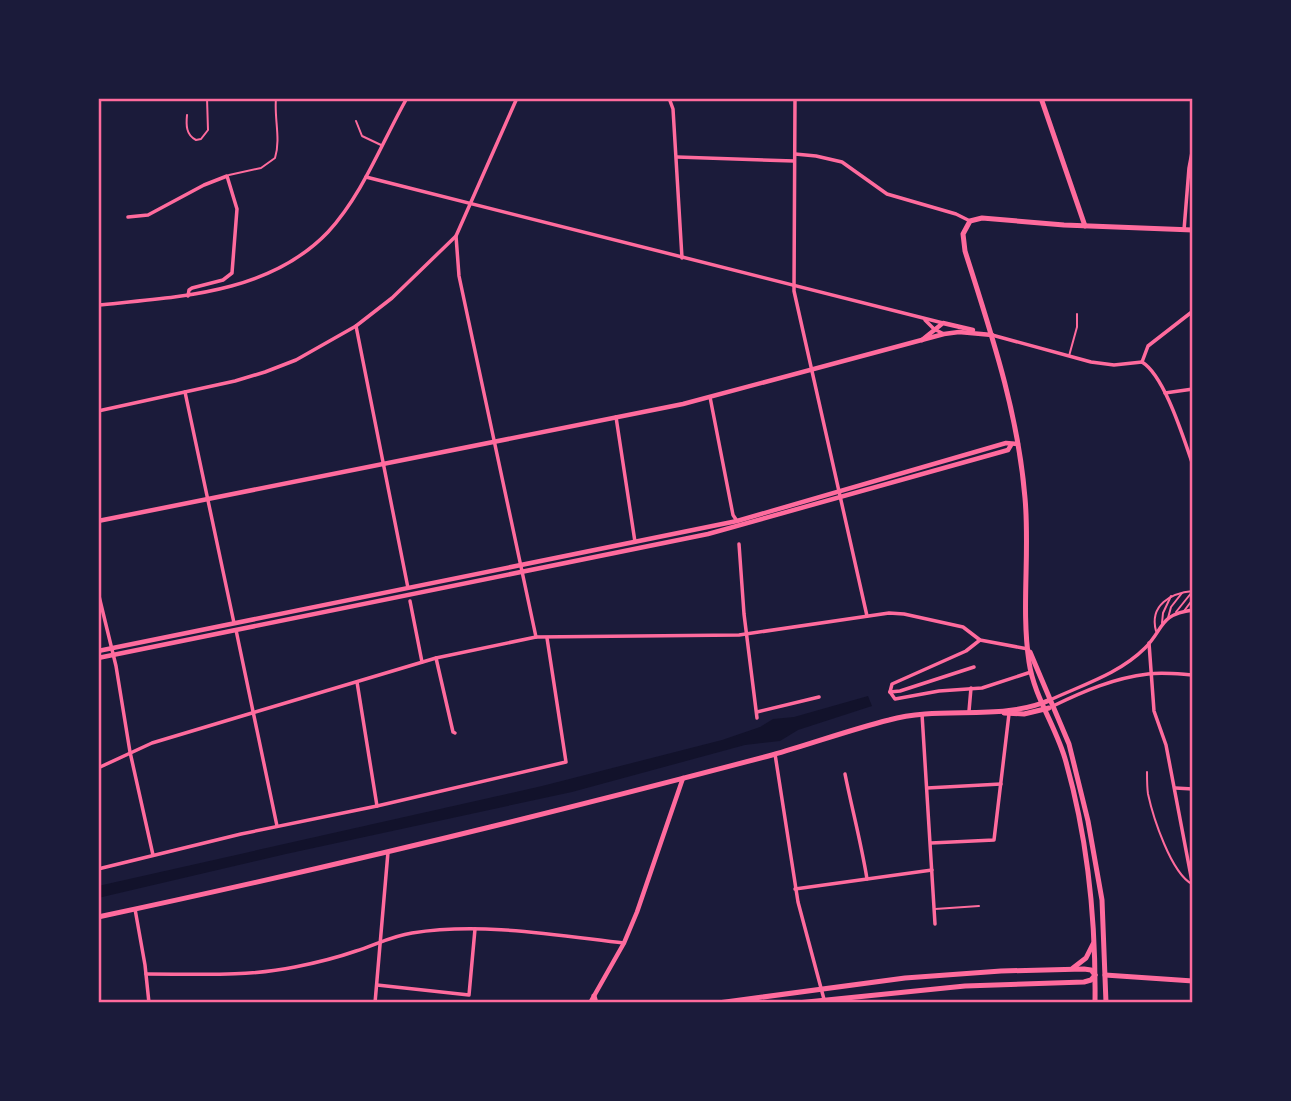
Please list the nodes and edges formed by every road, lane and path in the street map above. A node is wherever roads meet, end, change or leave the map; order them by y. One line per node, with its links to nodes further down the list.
1 (207, 98): 8 (lane)
2 (276, 98): 15 (lane)
3 (407, 98): 10 (street)
4 (517, 98): 17 (street)
5 (669, 98): 13 (street)
6 (795, 98): 12 (street)
7 (1041, 98): 20 (main road)
8 (187, 115)
9 (356, 121): 10 (lane)
10 (382, 145): 16 (street)
11 (1193, 147): 21 (street)
12 (794, 155): 14 (street); 19 (street)
13 (677, 157): 14 (street); 24 (street)
14 (794, 161): 25 (street)
15 (227, 176): 18 (street); 26 (street)
16 (366, 177): 17 (street); 26 (street)
17 (469, 204): 23 (street); 24 (street)
18 (128, 217)
19 (970, 221): 20 (main road); 35 (main road)
20 (1084, 226): 21 (main road)
21 (1184, 230): 22 (main road)
22 (1193, 230)
23 (456, 236): 32 (street); 46 (street)
24 (682, 258): 25 (street)
25 (794, 286): 30 (street); 39 (street)
26 (188, 296): 27 (street)
27 (98, 305)
28 (1193, 311): 38 (street)
29 (1077, 314): 37 (lane)
30 (925, 320): 31 (street); 33 (street)
31 (943, 323): 33 (main road); 35 (main road)
32 (356, 326): 41 (street); 48 (street)
33 (934, 329): 34 (street); 36 (main road)
34 (944, 334): 35 (main road); 36 (main road)
35 (992, 335): 37 (street); 47 (main road)
36 (918, 342): 39 (main road)
37 (1069, 357): 38 (street)
38 (1142, 362): 42 (street)
39 (811, 370): 43 (main road); 50 (street)
40 (1193, 389): 42 (street)
41 (185, 392): 44 (street); 51 (street)
42 (1165, 393): 49 (street)
43 (710, 397): 45 (main road); 53 (street)
44 (98, 411)
45 (615, 417): 46 (main road); 56 (street)
46 (494, 442): 48 (main road); 58 (street)
47 (1015, 444): 50 (main road); 81 (main road)
48 (383, 464): 51 (main road); 60 (street)
49 (1193, 465)
50 (839, 495): 53 (main road); 55 (main road); 70 (street)
51 (207, 499): 52 (main road); 73 (street)
52 (98, 521)
53 (737, 521): 54 (main road)
54 (685, 531): 55 (main road); 56 (main road)
55 (687, 538): 59 (main road)
56 (635, 542): 58 (main road)
57 (739, 544): 75 (street)
58 (520, 565): 59 (street); 60 (main road)
59 (522, 572): 73 (main road); 76 (street)
60 (408, 588): 73 (main road)
61 (1193, 591): 63 (lane); 69 (lane)
62 (98, 592): 80 (street)
63 (1182, 592): 64 (lane); 71 (lane)
64 (1172, 595): 72 (lane); 74 (lane)
65 (1193, 599): 68 (lane)
66 (410, 601): 86 (street)
67 (1193, 610): 68 (street)
68 (1184, 611): 69 (street)
69 (1175, 614): 71 (street)
70 (867, 616): 75 (street); 78 (street)
71 (1168, 618): 72 (street)
72 (1162, 623): 74 (street)
73 (235, 627): 80 (main road); 83 (main road); 102 (street)
74 (1156, 631): 79 (street)
75 (747, 633): 77 (street); 101 (street)
76 (536, 637): 77 (street); 84 (street)
77 (547, 638): 117 (street)
78 (980, 640): 81 (street); 95 (street)
79 (1149, 643): 89 (street); 90 (street)
80 (111, 649): 82 (main road); 83 (street)
81 (1028, 649): 88 (main road); 97 (main road)
82 (98, 651)
83 (113, 656): 85 (main road); 107 (street)
84 (436, 658): 86 (street); 106 (street)
85 (98, 659)
86 (422, 662): 92 (street)
87 (974, 667): 95 (street)
88 (1031, 672): 94 (street); 98 (main road)
89 (1150, 673): 91 (street); 93 (street); 115 (street)
90 (1108, 674): 93 (lane); 97 (street)
91 (1193, 675)
92 (357, 682): 102 (street); 117 (street)
93 (1108, 682): 97 (street)
94 (971, 688): 95 (street); 99 (street)
95 (890, 692)
96 (819, 697): 101 (street)
97 (1052, 703): 98 (main road); 139 (main road)
98 (1045, 706): 100 (main road); 104 (main road); 135 (main road)
99 (969, 711): 100 (main road); 103 (main road)
100 (997, 711): 104 (main road)
101 (757, 712): 105 (street)
102 (253, 713): 107 (street); 118 (street)
103 (922, 714): 108 (main road); 114 (street)
104 (1009, 715): 113 (street)
105 (757, 718)
106 (455, 733)
107 (130, 752): 109 (street); 121 (street)
108 (775, 754): 112 (main road); 126 (street)
109 (98, 768)
110 (1147, 772): 125 (lane)
111 (845, 774): 124 (street)
112 (684, 777): 120 (main road); 134 (main road)
113 (1000, 784): 114 (street); 119 (street)
114 (927, 788): 119 (street)
115 (1175, 788): 116 (street); 125 (street)
116 (1193, 789)
117 (377, 806): 118 (street)
118 (276, 826): 121 (street)
119 (931, 843): 123 (street)
120 (388, 852): 128 (main road); 133 (street)
121 (152, 855): 122 (street)
122 (98, 869)
123 (932, 870): 124 (street); 129 (street)
124 (867, 879): 126 (street)
125 (1192, 886)
126 (796, 889): 142 (street)
127 (979, 906): 129 (lane)
128 (135, 909): 130 (main road); 137 (street)
129 (934, 909): 131 (street)
130 (98, 917)
131 (935, 924)
132 (475, 929): 133 (street); 134 (street); 141 (street)
133 (382, 941): 137 (street); 141 (street)
134 (624, 943): 143 (main road)
135 (1093, 943): 136 (main road); 138 (main road)
136 (1070, 969): 138 (main road); 142 (main road)
137 (146, 974): 145 (street)
138 (1095, 975): 139 (main road); 144 (main road); 151 (main road)
139 (1105, 975): 140 (main road); 152 (main road)
140 (1193, 981)
141 (377, 985): 146 (street)
142 (822, 989): 144 (street); 149 (main road)
143 (594, 996): 147 (main road); 148 (main road)
144 (825, 1001): 150 (main road)
145 (149, 1003)
146 (375, 1003)
147 (590, 1003)
148 (596, 1003)
149 (718, 1003)
150 (797, 1003)
151 (1095, 1003)
152 (1106, 1003)

